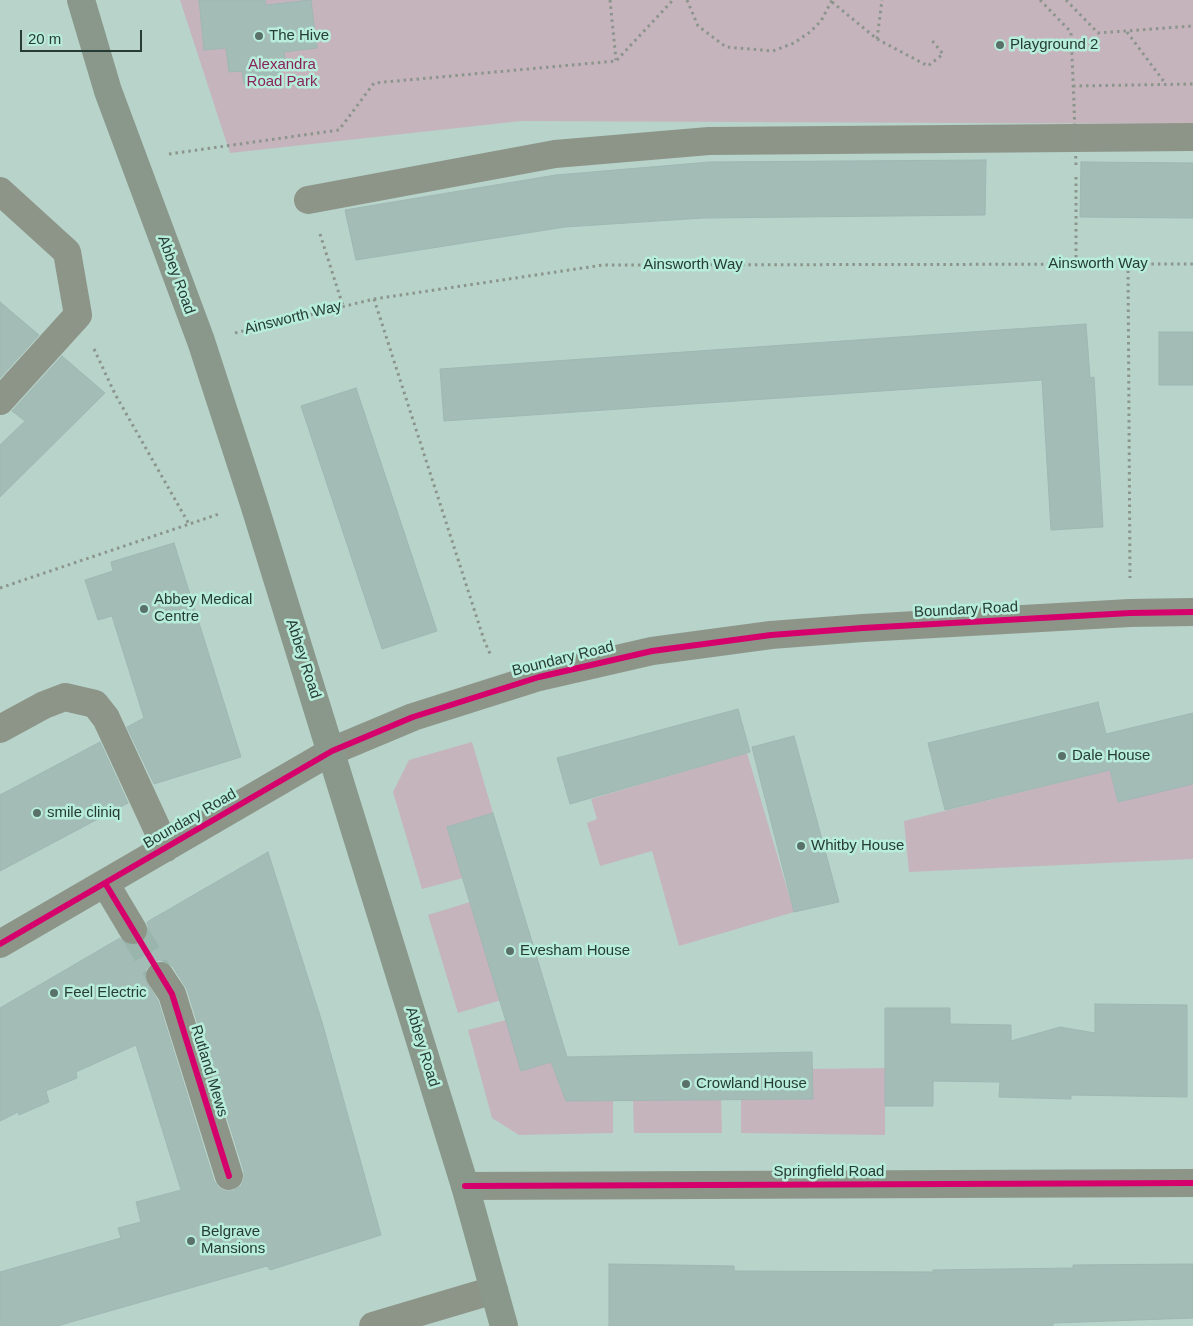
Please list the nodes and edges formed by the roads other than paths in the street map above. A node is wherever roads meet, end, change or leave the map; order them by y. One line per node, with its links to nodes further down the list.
1 (81, 0): 8 (main road, Abbey Road)
2 (1193, 137): 4 (street)
3 (0, 191): 5 (street)
4 (308, 200)
5 (0, 401)
6 (1193, 612): 8 (street, Boundary Road)
7 (0, 729): 9 (street)
8 (332, 751): 9 (street, Boundary Road); 16 (main road, Abbey Road)
9 (166, 848): 10 (street, Boundary Road)
10 (105, 883): 11 (street); 12 (street, Boundary Road)
11 (133, 930)
12 (0, 944)
13 (160, 976): 14 (street, Rutland Mews)
14 (229, 1176)
15 (1193, 1184): 16 (street, Springfield Road)
16 (465, 1186): 17 (main road, Abbey Road)
17 (494, 1290): 18 (street); 19 (main road, Abbey Road)
18 (373, 1326)
19 (504, 1326)

